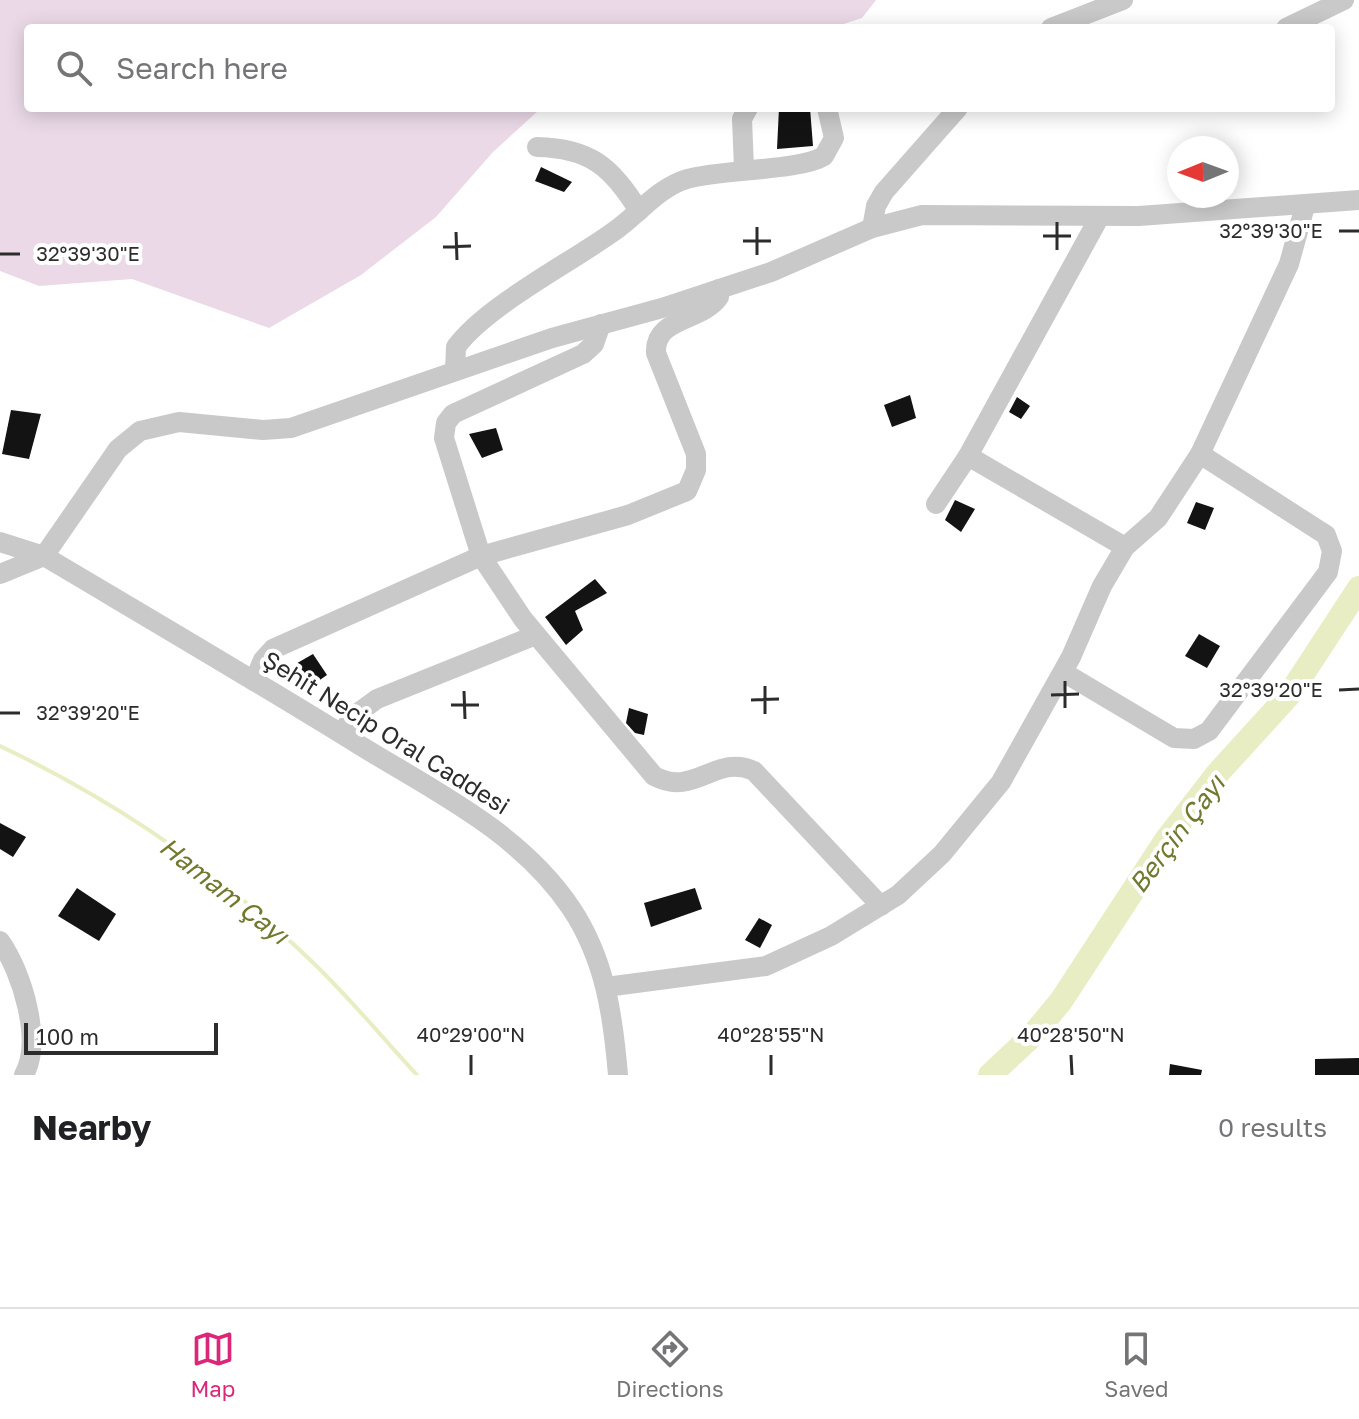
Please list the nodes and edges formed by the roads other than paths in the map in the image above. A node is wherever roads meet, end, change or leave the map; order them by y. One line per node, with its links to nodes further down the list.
1 (1123, 0): 3 (street)
2 (1344, 0): 4 (street)
3 (1072, 24)
4 (1294, 24)
5 (746, 112): 9 (street)
6 (828, 112): 9 (street)
7 (955, 112): 14 (street)
8 (537, 147): 12 (street)
9 (744, 168): 12 (street)
10 (1359, 200): 11 (street)
11 (1305, 206): 13 (street); 18 (street)
12 (639, 211): 17 (street)
13 (1100, 216): 14 (street); 19 (street)
14 (872, 228): 15 (street)
15 (719, 289): 16 (street); 24 (street)
16 (601, 324): 17 (street); 24 (street)
17 (455, 371): 23 (street)
18 (1200, 454): 22 (street); 27 (street)
19 (968, 456): 20 (street); 22 (street)
20 (936, 504)
21 (1, 538): 23 (street, Şehit Necip Oral Caddesi)
22 (1125, 547): 27 (street)
23 (44, 556): 25 (street); 28 (street, Şehit Necip Oral Caddesi)
24 (481, 556): 26 (street); 28 (street)
25 (0, 574)
26 (536, 635): 29 (street); 30 (street)
27 (1063, 672): 30 (street)
28 (254, 681): 29 (street, Şehit Necip Oral Caddesi)
29 (341, 733): 32 (street, Şehit Necip Oral Caddesi)
30 (881, 906): 32 (street)
31 (0, 941): 33 (street)
32 (606, 987): 34 (street, Şehit Necip Oral Caddesi)
33 (24, 1075)
34 (618, 1075)

